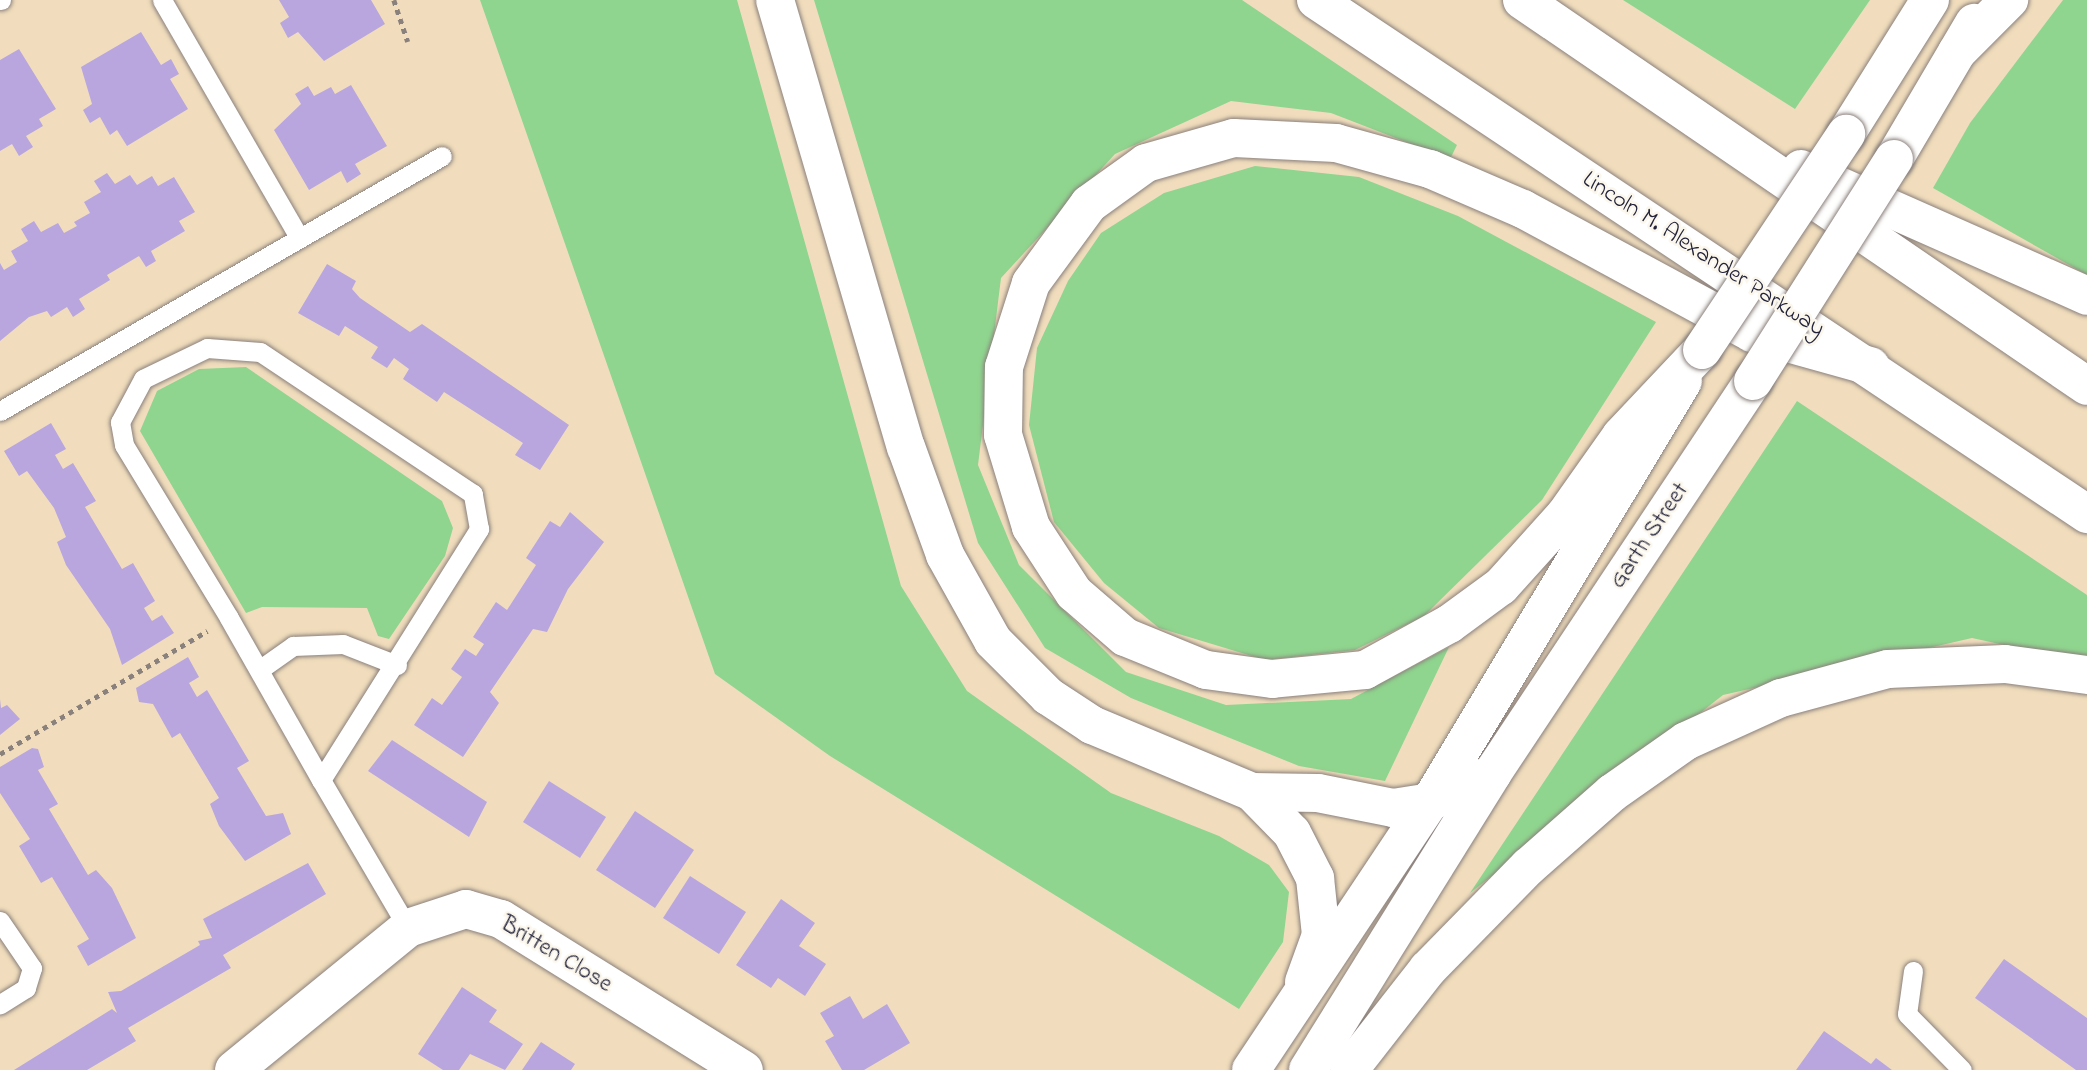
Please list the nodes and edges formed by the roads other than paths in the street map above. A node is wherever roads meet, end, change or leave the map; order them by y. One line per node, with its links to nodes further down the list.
1 (162, 0): 11 (lane)
2 (775, 0): 23 (main road)
3 (1316, 0): 14 (main road, Lincoln M. Alexander Parkway)
4 (1522, 0): 9 (main road)
5 (1930, 0): 13 (main road, Garth Street, bridge)
6 (1988, 0): 8 (main road, Garth Street)
7 (2009, 0): 8 (main road)
8 (1957, 52): 21 (main road, Garth Street, bridge)
9 (1732, 140): 12 (main road); 15 (main road)
10 (442, 156): 11 (lane)
11 (298, 236): 16 (lane)
12 (2087, 296)
13 (1702, 351): 14 (main road); 24 (main road, Garth Street)
14 (1870, 366): 17 (main road, Lincoln M. Alexander Parkway)
15 (2087, 386)
16 (0, 411)
17 (2087, 513)
18 (397, 665): 19 (lane); 19 (lane); 22 (lane)
19 (259, 670): 22 (lane)
20 (2087, 675): 34 (main road)
21 (1492, 774): 24 (main road); 33 (main road, Garth Street)
22 (321, 780): 26 (lane)
23 (1252, 792): 24 (main road); 28 (main road)
24 (1430, 802): 28 (main road, Garth Street)
25 (2, 926): 29 (lane)
26 (408, 928): 30 (main road, Britten Close); 31 (main road, Britten Close)
27 (1913, 971): 35 (lane)
28 (1304, 982): 32 (main road, Garth Street)
29 (0, 1004)
30 (234, 1070)
31 (744, 1070)
32 (1251, 1070)
33 (1308, 1070)
34 (1349, 1070)
35 (1962, 1070)

